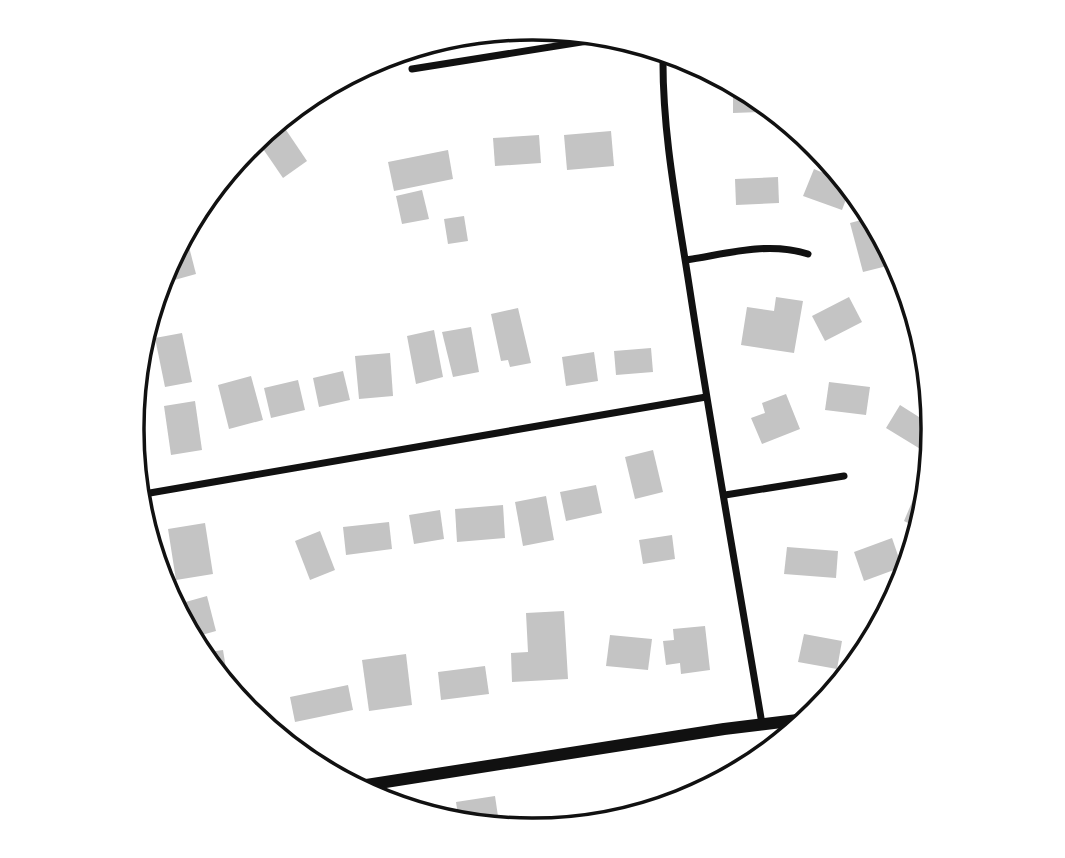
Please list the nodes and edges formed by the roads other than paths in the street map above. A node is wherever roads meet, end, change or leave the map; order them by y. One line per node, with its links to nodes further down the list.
1 (575, 43): 3 (street)
2 (664, 63): 5 (street)
3 (412, 69)
4 (808, 254): 5 (street)
5 (686, 260): 6 (street)
6 (706, 397): 8 (street); 9 (street)
7 (844, 476): 9 (street)
8 (149, 493)
9 (725, 495): 11 (street)
10 (789, 721): 11 (street)
11 (762, 724): 12 (street)
12 (374, 784)

